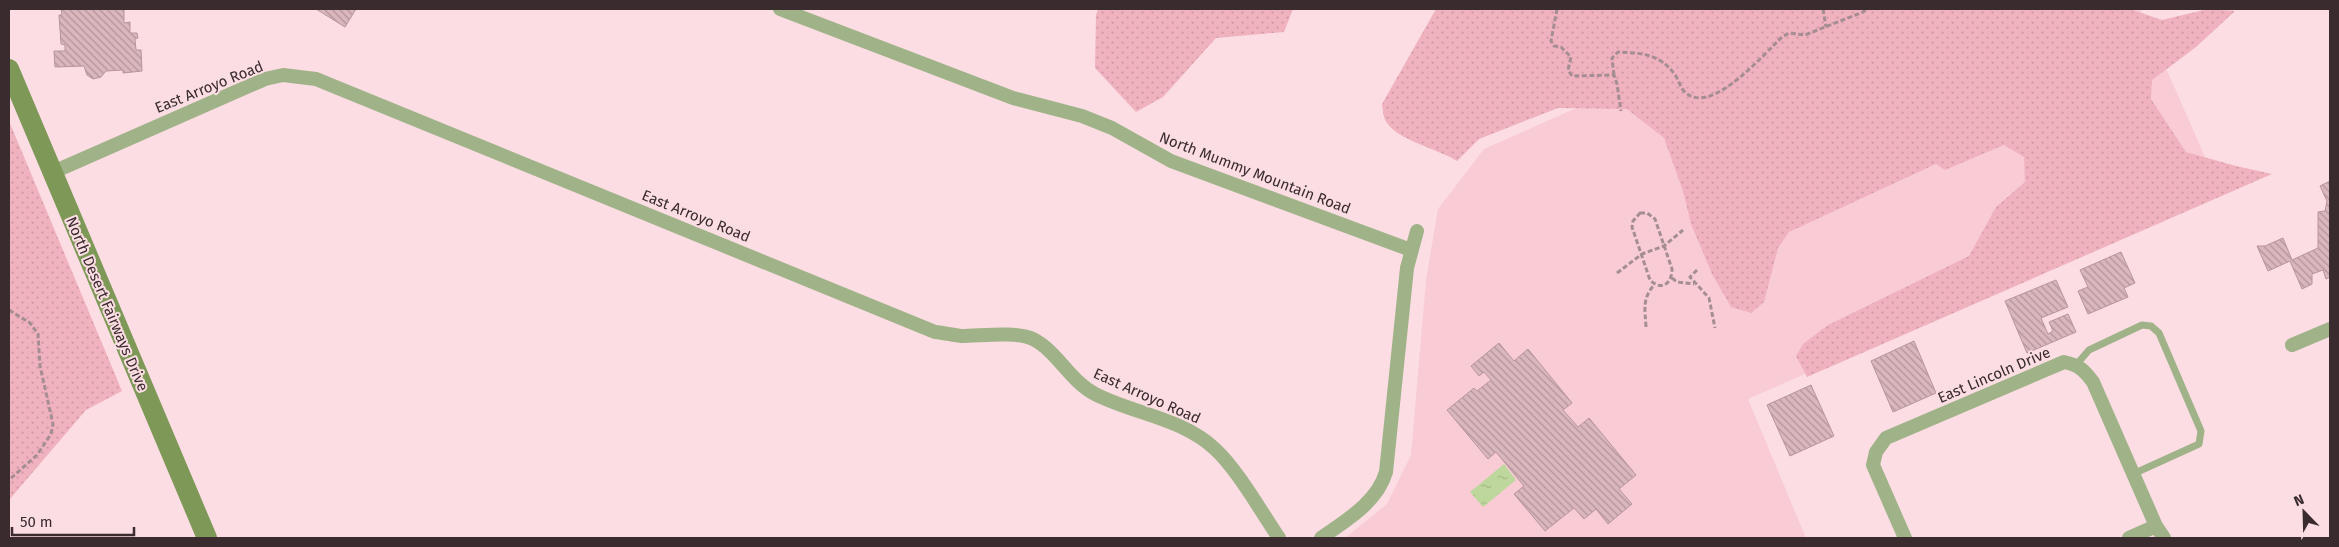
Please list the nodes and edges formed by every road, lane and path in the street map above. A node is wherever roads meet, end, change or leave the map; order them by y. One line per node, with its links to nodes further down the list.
1 (780, 9): 13 (street, North Mummy Mountain Road)
2 (1557, 9): 7 (path)
3 (1823, 9): 5 (path)
4 (1867, 9): 5 (path)
5 (1826, 27): 7 (path)
6 (9, 69): 9 (street, North Desert Fairways Drive)
7 (1614, 75): 8 (path)
8 (1621, 111)
9 (51, 173): 29 (street, North Desert Fairways Drive); 30 (street, East Arroyo Road)
10 (1683, 230): 12 (path)
11 (1417, 231): 13 (street)
12 (1664, 246): 14 (path); 14 (path); 17 (path)
13 (1411, 250): 31 (street)
14 (1642, 254): 16 (path); 19 (path)
15 (1697, 270): 18 (path)
16 (1617, 273)
17 (1672, 278): 18 (path); 19 (path)
18 (1694, 284): 22 (path)
19 (1654, 285): 21 (path)
20 (9, 310): 27 (path)
21 (1646, 327)
22 (1715, 328)
23 (2330, 329): 24 (street)
24 (2292, 345)
25 (2076, 365): 26 (street); 26 (lane); 32 (street, East Lincoln Drive)
26 (2133, 474): 28 (street)
27 (9, 480)
28 (2156, 526): 33 (street); 34 (street)
29 (207, 538)
30 (1279, 538)
31 (1321, 538)
32 (1905, 538)
33 (2128, 538)
34 (2164, 538)

